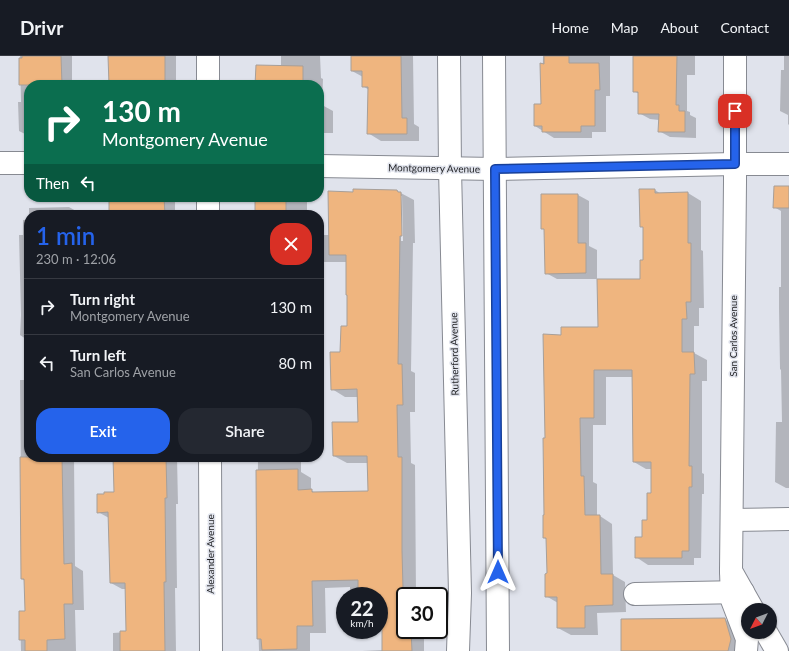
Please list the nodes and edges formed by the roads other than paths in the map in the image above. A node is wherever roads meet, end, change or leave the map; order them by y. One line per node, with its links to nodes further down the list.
1 (208, 56): 5 (street)
2 (449, 56): 11 (street, Rutherford Avenue)
3 (494, 56): 12 (street)
4 (735, 56): 8 (street, San Carlos Avenue)
5 (208, 80)
6 (0, 163): 7 (street)
7 (24, 163)
8 (735, 164): 9 (street, Montgomery Avenue); 12 (street, Montgomery Avenue); 15 (street, San Carlos Avenue)
9 (789, 164)
10 (324, 166): 11 (street, Montgomery Avenue)
11 (450, 169): 12 (street, Montgomery Avenue); 20 (street, Rutherford Avenue)
12 (495, 169): 21 (street)
13 (210, 462): 19 (street, Alexander Avenue)
14 (789, 519): 15 (street)
15 (732, 520): 16 (street, San Carlos Avenue)
16 (740, 591): 17 (street); 22 (street, San Carlos Avenue)
17 (635, 594)
18 (770, 639): 23 (street)
19 (211, 651)
20 (458, 651)
21 (498, 651)
22 (746, 651)
23 (777, 651)

